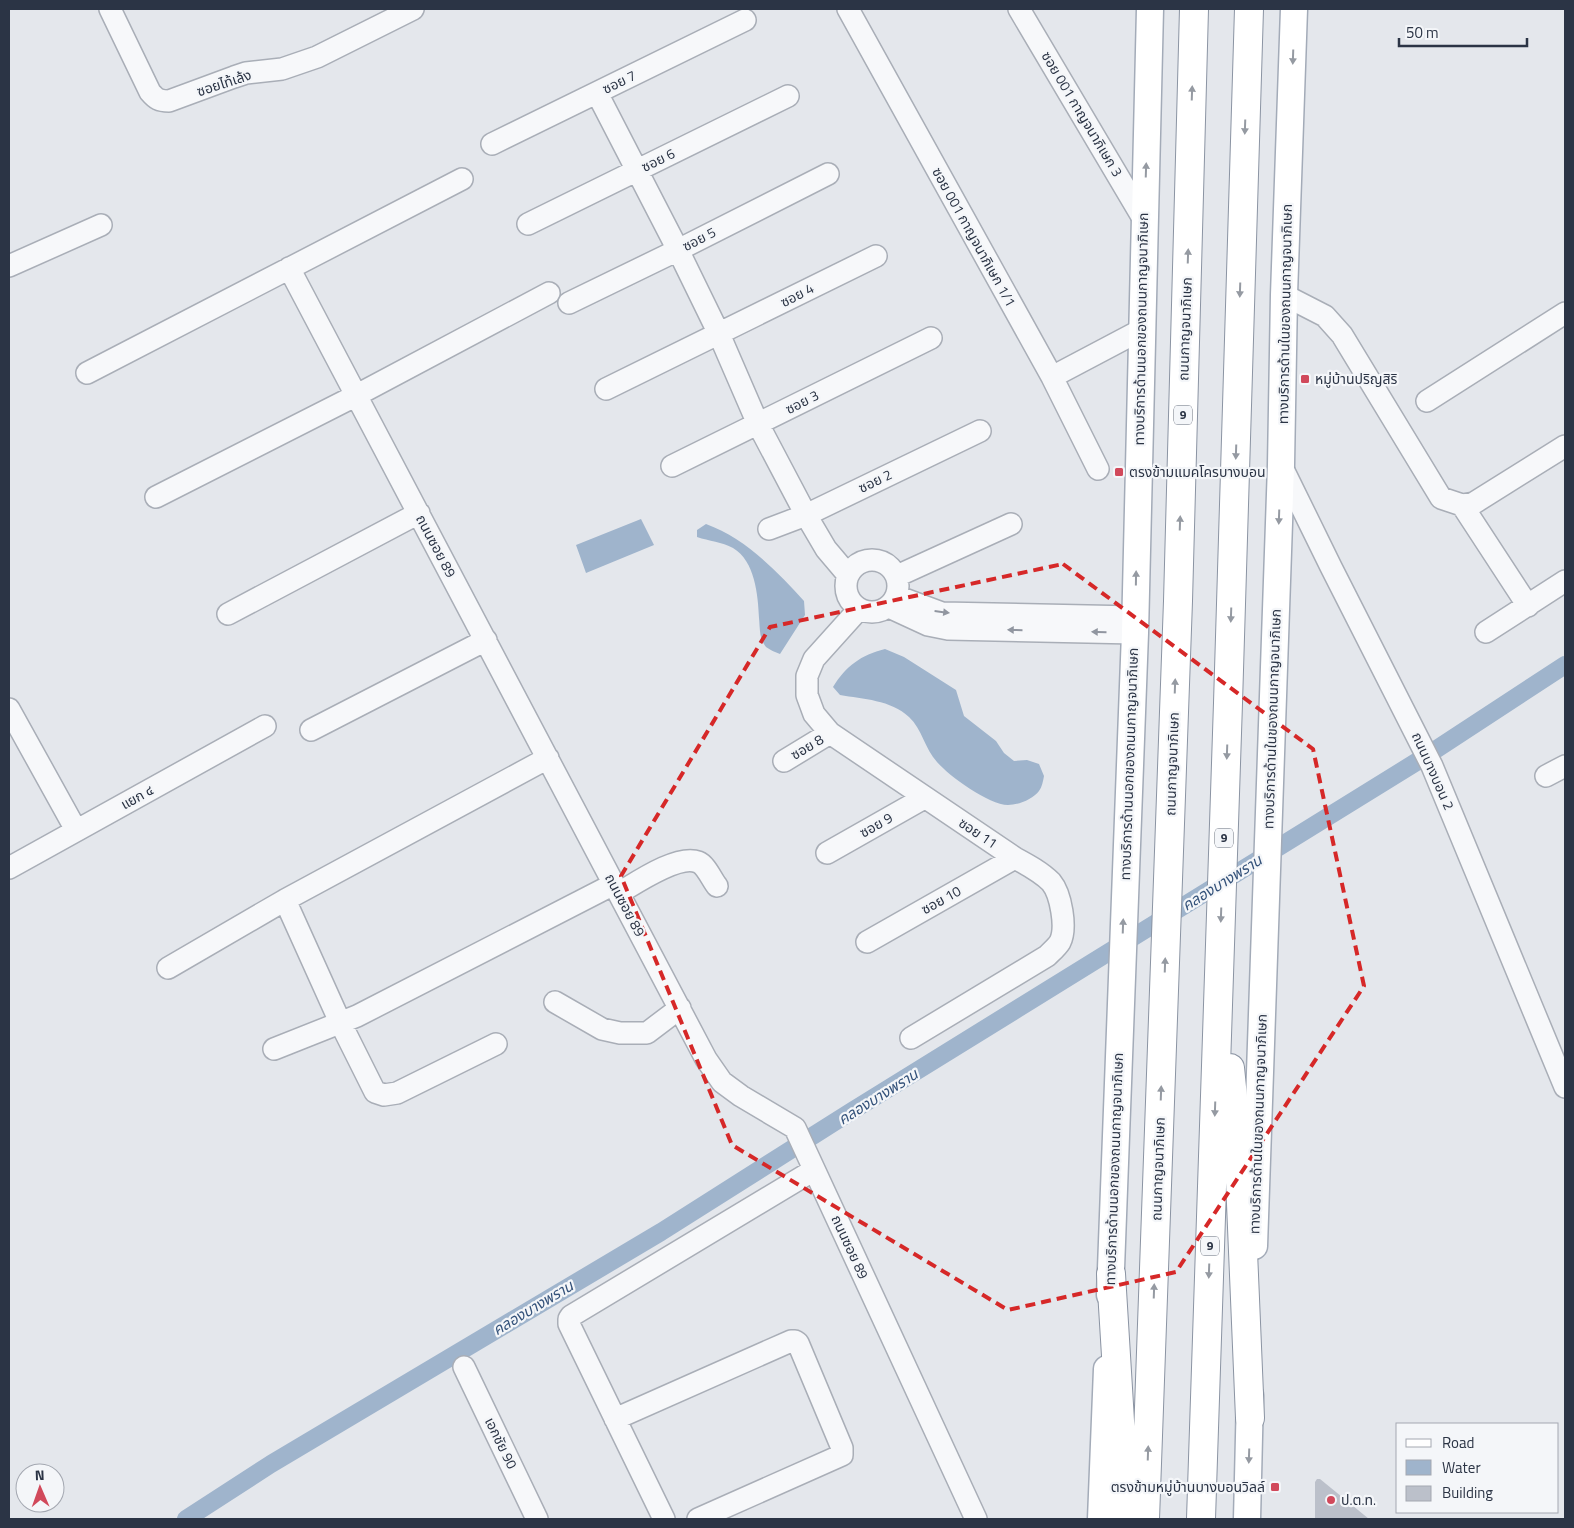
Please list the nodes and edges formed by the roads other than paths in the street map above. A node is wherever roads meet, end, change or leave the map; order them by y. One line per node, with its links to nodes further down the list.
1 (110, 9): 2 (street, ซอยไท้เล้ง)
2 (413, 9)
3 (848, 9): 31 (street, ซอย 001 กาญจนาภิเษก 1/1)
4 (1019, 9): 16 (street, ซอย 001 กาญจนาภิเษก 3)
5 (1150, 9): 16 (main road, ทางบริการด้านนอกของถนนกาญจนาภิเษก, one-way to 5)
6 (1194, 9): 93 (highway, ถนนกาญจนาภิเษก / 9, one-way to 6)
7 (1249, 9): 74 (highway, 9, one-way to 74)
8 (1294, 9): 24 (main road, ทางบริการด้านในของถนนกาญจนาภิเษก, one-way to 24)
9 (745, 20): 10 (street, ซอย 7)
10 (596, 93): 12 (street, ซอย 7); 13 (street)
11 (788, 96): 13 (street, ซอย 6)
12 (492, 144)
13 (637, 170): 17 (street, ซอย 6); 19 (street)
14 (828, 174): 19 (street, ซอย 5)
15 (462, 179): 22 (street)
16 (1144, 220): 27 (main road, ทางบริการด้านนอกของถนนกาญจนาภิเษก)
17 (528, 224)
18 (100, 225): 21 (street)
19 (678, 250): 25 (street, ซอย 5); 28 (street)
20 (876, 256): 28 (street, ซอย 4)
21 (10, 262)
22 (289, 268): 30 (street); 33 (street, ถนนซอย 89)
23 (549, 293): 33 (street)
24 (1284, 295): 38 (main road, ทางบริการด้านในของถนนกาญจนาภิเษก); 42 (street)
25 (569, 303)
26 (1565, 313): 34 (street)
27 (1141, 330): 31 (street); 53 (main road, ทางบริการด้านนอกของถนนกาญจนาภิเษก, one-way to 27)
28 (720, 334): 32 (street, ซอย 4); 35 (street)
29 (931, 338): 35 (street, ซอย 3)
30 (87, 373)
31 (1052, 377): 40 (street, ซอย 001 กาญจนาภิเษก 1/1)
32 (606, 389)
33 (357, 395): 41 (street); 43 (street, ถนนซอย 89)
34 (1427, 401)
35 (758, 424): 39 (street, ซอย 3); 44 (street)
36 (980, 430): 44 (street, ซอย 2)
37 (1565, 446): 42 (street)
38 (1281, 465): 81 (street, ถนนบางบอน 2); 85 (main road, ทางบริการด้านในของถนนกาญจนาภิเษก, one-way to 85)
39 (672, 466)
40 (1098, 469)
41 (156, 497)
42 (1462, 505): 50 (street)
43 (419, 513): 52 (street); 55 (street, ถนนซอย 89)
44 (806, 515): 46 (street, ซอย 2); 47 (street)
45 (1011, 524): 49 (street)
46 (769, 529)
47 (848, 575): 49 (street); 51 (street)
48 (1565, 581): 50 (street)
49 (894, 593): 51 (street); 53 (street)
50 (1528, 606): 54 (street)
51 (859, 609): 59 (street, ซอย 11)
52 (228, 614)
53 (1135, 625): 83 (main road, ทางบริการด้านนอกของถนนกาญจนาภิเษก, one-way to 53)
54 (1486, 632)
55 (486, 640): 58 (street); 60 (street, ถนนซอย 89)
56 (9, 708): 65 (street)
57 (265, 726): 65 (street, แยก ๔)
58 (311, 730)
59 (830, 733): 61 (street, ซอย 8); 64 (street, ซอย 11)
60 (548, 758): 70 (street, ถนนซอย 89); 71 (street)
61 (784, 761)
62 (1565, 766): 63 (street)
63 (1546, 776)
64 (924, 798): 66 (street, ซอย 9); 67 (street, ซอย 11)
65 (76, 830): 68 (street, แยก ๔)
66 (827, 853)
67 (1015, 858): 72 (street, ซอย 10); 78 (street, ซอย 11)
68 (9, 868)
69 (717, 886): 70 (street)
70 (616, 888): 76 (street, ถนนซอย 89); 77 (street)
71 (285, 900): 73 (street); 77 (street)
72 (867, 942)
73 (168, 968)
74 (1219, 972): 85 (highway); 94 (highway, 9, one-way to 94)
75 (555, 1002): 76 (street)
76 (680, 1008): 82 (street, ถนนซอย 89)
77 (340, 1022): 79 (street); 80 (street)
78 (911, 1038)
79 (496, 1044)
80 (274, 1049)
81 (1565, 1087)
82 (813, 1167): 86 (street); 90 (street, ถนนซอย 89)
83 (1111, 1274): 91 (main road, ทางบริการด้านนอกของถนนกาญจนาภิเษก); 92 (highway)
84 (464, 1367): 87 (street, เอกชัย 90)
85 (1250, 1418): 95 (main road, ทางบริการด้านในของถนนกาญจนาภิเษก, one-way to 95)
86 (615, 1419): 88 (street); 89 (street)
87 (538, 1519)
88 (664, 1519)
89 (698, 1519)
90 (976, 1519)
91 (1101, 1519)
92 (1126, 1519)
93 (1145, 1519)
94 (1201, 1519)
95 (1247, 1519)

